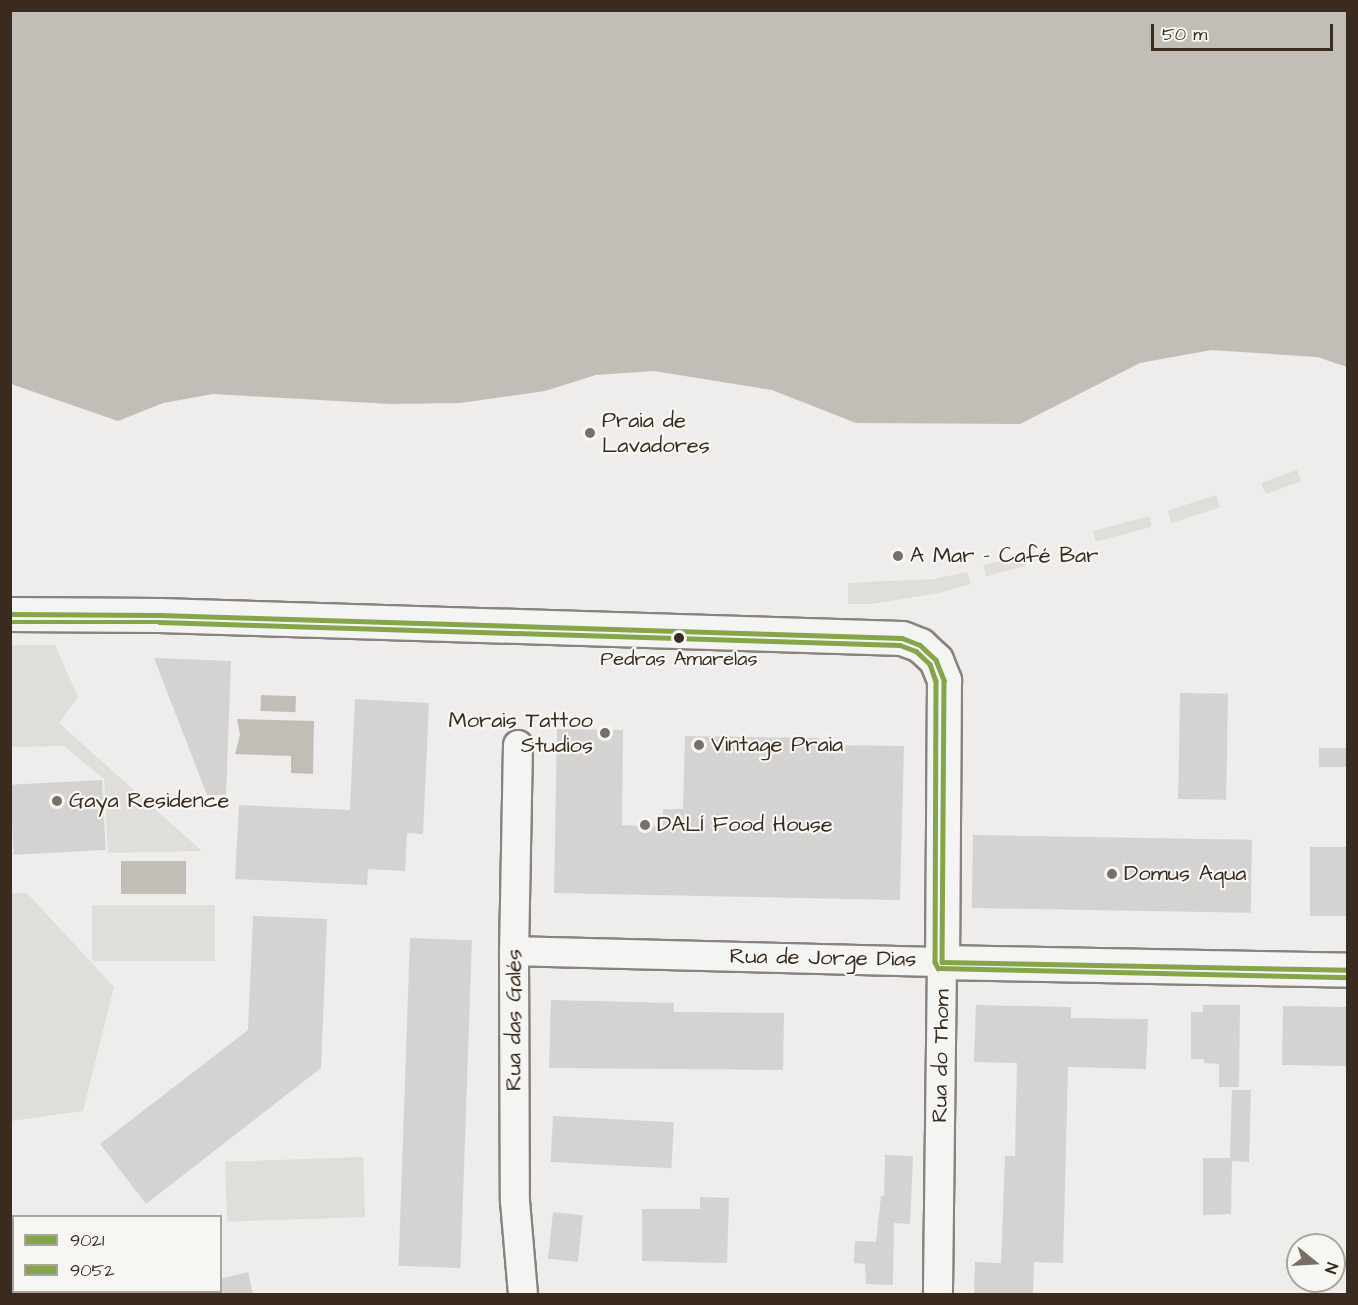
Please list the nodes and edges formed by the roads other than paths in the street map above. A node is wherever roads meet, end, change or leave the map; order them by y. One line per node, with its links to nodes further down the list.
1 (10, 614): 4 (main road, Rua do Thom)
2 (518, 745): 3 (street, Rua das Galés)
3 (514, 951): 4 (street, Rua de Jorge Dias); 6 (street, Rua das Galés)
4 (942, 962): 5 (main road, Rua de Jorge Dias); 7 (street, Rua do Thom)
5 (1347, 970)
6 (523, 1294)
7 (938, 1294)

